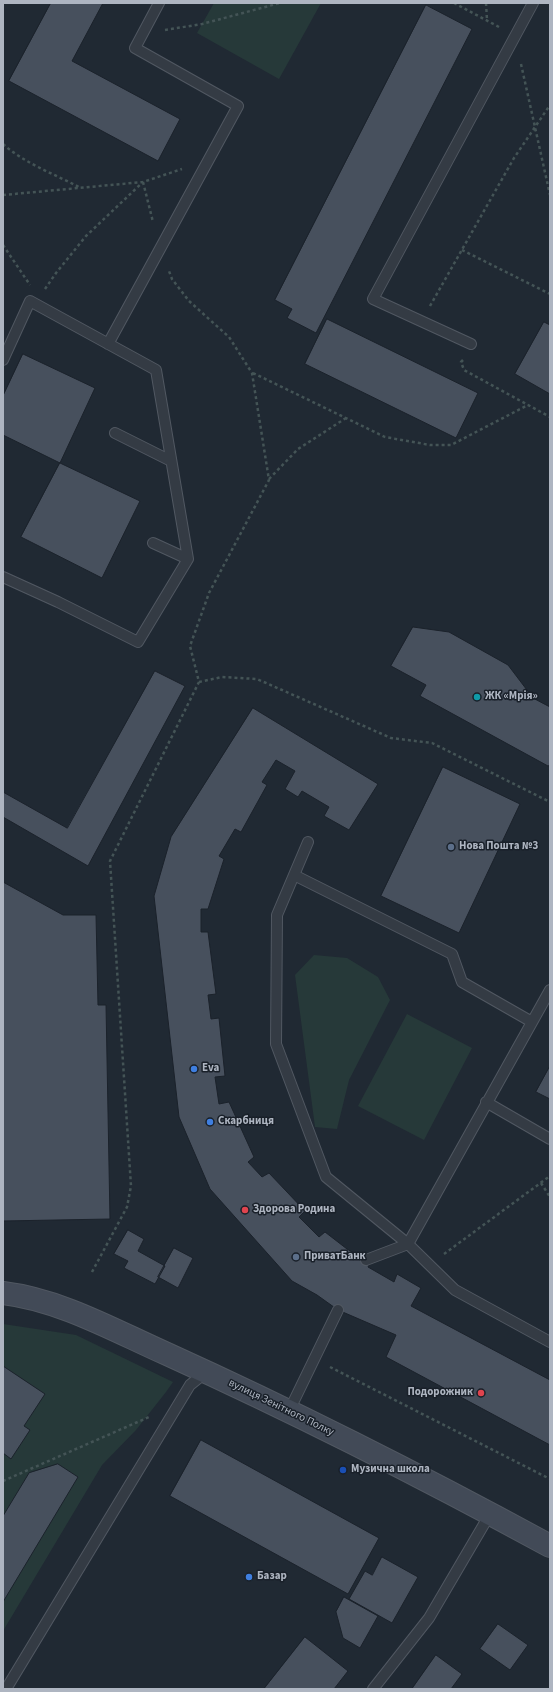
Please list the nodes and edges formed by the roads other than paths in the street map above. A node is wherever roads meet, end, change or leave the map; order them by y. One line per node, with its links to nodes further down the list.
1 (159, 3): 3 (lane)
2 (532, 3): 4 (lane)
3 (108, 344): 5 (lane); 7 (lane)
4 (471, 344)
5 (3, 360)
6 (115, 433): 7 (lane)
7 (171, 461): 9 (lane)
8 (153, 543): 9 (lane)
9 (188, 559): 10 (lane)
10 (3, 577)
11 (308, 842): 12 (lane)
12 (294, 875): 14 (lane); 17 (lane)
13 (549, 993): 14 (lane)
14 (532, 1022): 15 (lane)
15 (486, 1102): 16 (lane); 17 (lane)
16 (550, 1139)
17 (408, 1244): 18 (lane); 21 (lane)
18 (366, 1260)
19 (3, 1293): 22 (street, вулиця Зенітного Полку)
20 (338, 1310): 23 (lane)
21 (550, 1342)
22 (206, 1372): 23 (street, вулиця Зенітного Полку); 26 (lane)
23 (289, 1412): 24 (street, вулиця Зенітного Полку)
24 (490, 1514): 25 (street, вулиця Зенітного Полку); 27 (lane)
25 (550, 1546)
26 (6, 1689)
27 (373, 1689)

